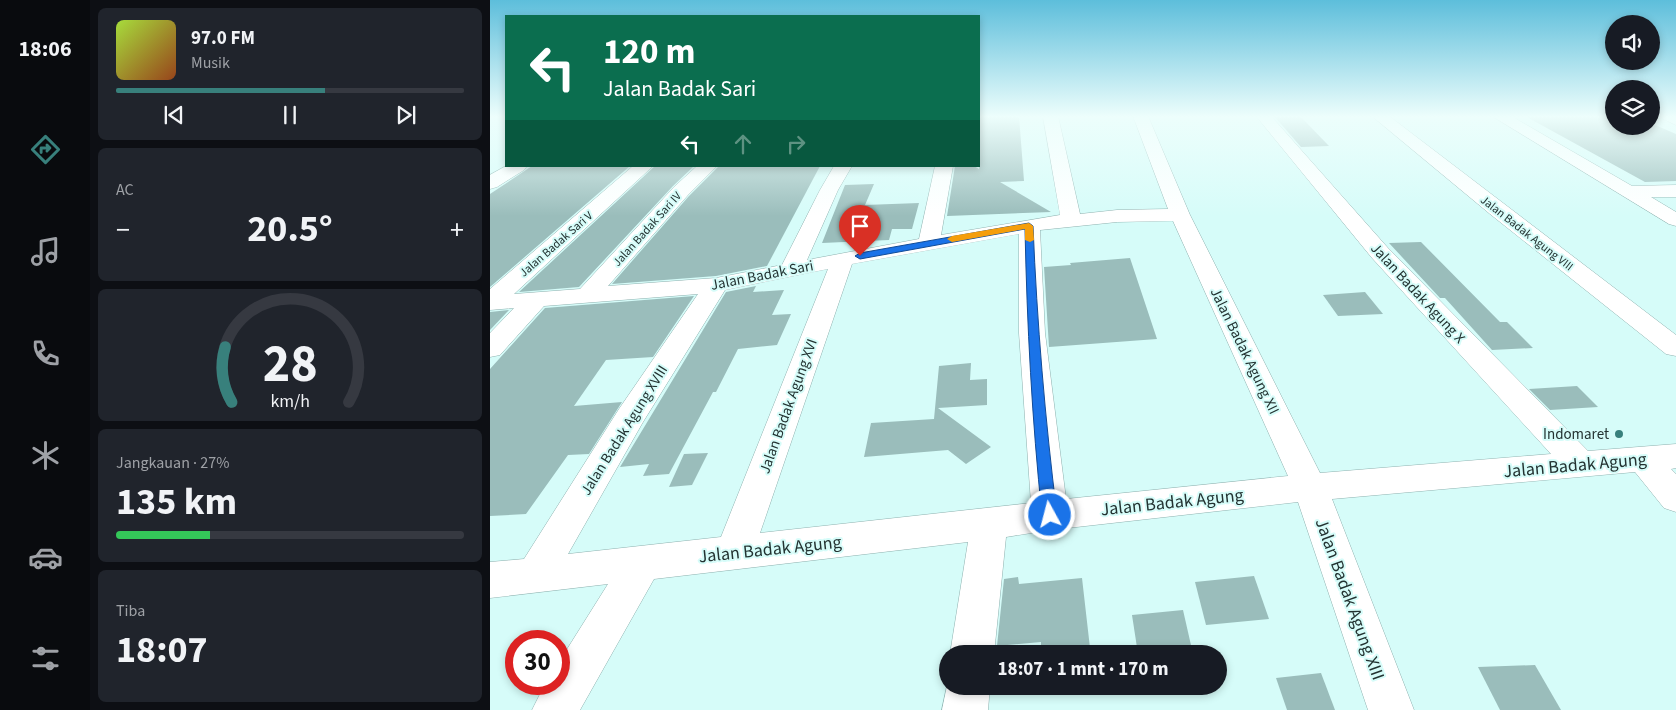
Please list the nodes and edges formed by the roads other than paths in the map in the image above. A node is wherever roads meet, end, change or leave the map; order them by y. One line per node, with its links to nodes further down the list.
1 (1057, 149): 15 (street)
2 (1153, 149): 14 (street, Jalan Badak Agung XII)
3 (1291, 149): 28 (street, Jalan Badak Agung X)
4 (1421, 149): 25 (street, Jalan Badak Agung VIII)
5 (1555, 149): 13 (street)
6 (516, 167): 11 (street)
7 (643, 167): 24 (street, Jalan Badak Sari V)
8 (707, 167): 22 (street, Jalan Badak Sari IV)
9 (842, 167): 20 (street)
10 (944, 167): 18 (street)
11 (490, 183)
12 (1676, 190): 13 (street)
13 (1628, 192): 16 (street)
14 (1180, 215): 15 (street, Jalan Badak Sari); 29 (street, Jalan Badak Agung XII)
15 (1071, 219): 17 (street, Jalan Badak Sari)
16 (1676, 220)
17 (1029, 226): 18 (street, Jalan Badak Sari); 31 (street)
18 (929, 243): 19 (street, Jalan Badak Sari)
19 (843, 259): 20 (street, Jalan Badak Sari); 33 (street, Jalan Badak Agung XVI)
20 (790, 270): 21 (street, Jalan Badak Sari)
21 (716, 286): 22 (street, Jalan Badak Sari); 35 (street, Jalan Badak Agung XVIII)
22 (588, 294): 23 (street, Jalan Badak Sari)
23 (538, 298): 24 (street, Jalan Badak Sari); 26 (street)
24 (490, 302)
25 (1676, 348)
26 (490, 349)
27 (1660, 458): 28 (street, Jalan Badak Agung); 30 (street)
28 (1580, 464): 29 (street, Jalan Badak Agung)
29 (1310, 487): 31 (street, Jalan Badak Agung); 41 (street, Jalan Badak Agung XIII)
30 (1676, 498)
31 (1050, 515): 32 (street, Jalan Badak Agung)
32 (989, 524): 33 (street, Jalan Badak Agung); 37 (street)
33 (734, 553): 34 (street, Jalan Badak Agung)
34 (642, 563): 35 (street, Jalan Badak Agung); 39 (street)
35 (535, 575): 36 (street, Jalan Badak Agung)
36 (490, 580)
37 (973, 645)
38 (967, 695): 40 (street)
39 (555, 710)
40 (965, 710)
41 (1391, 710)

